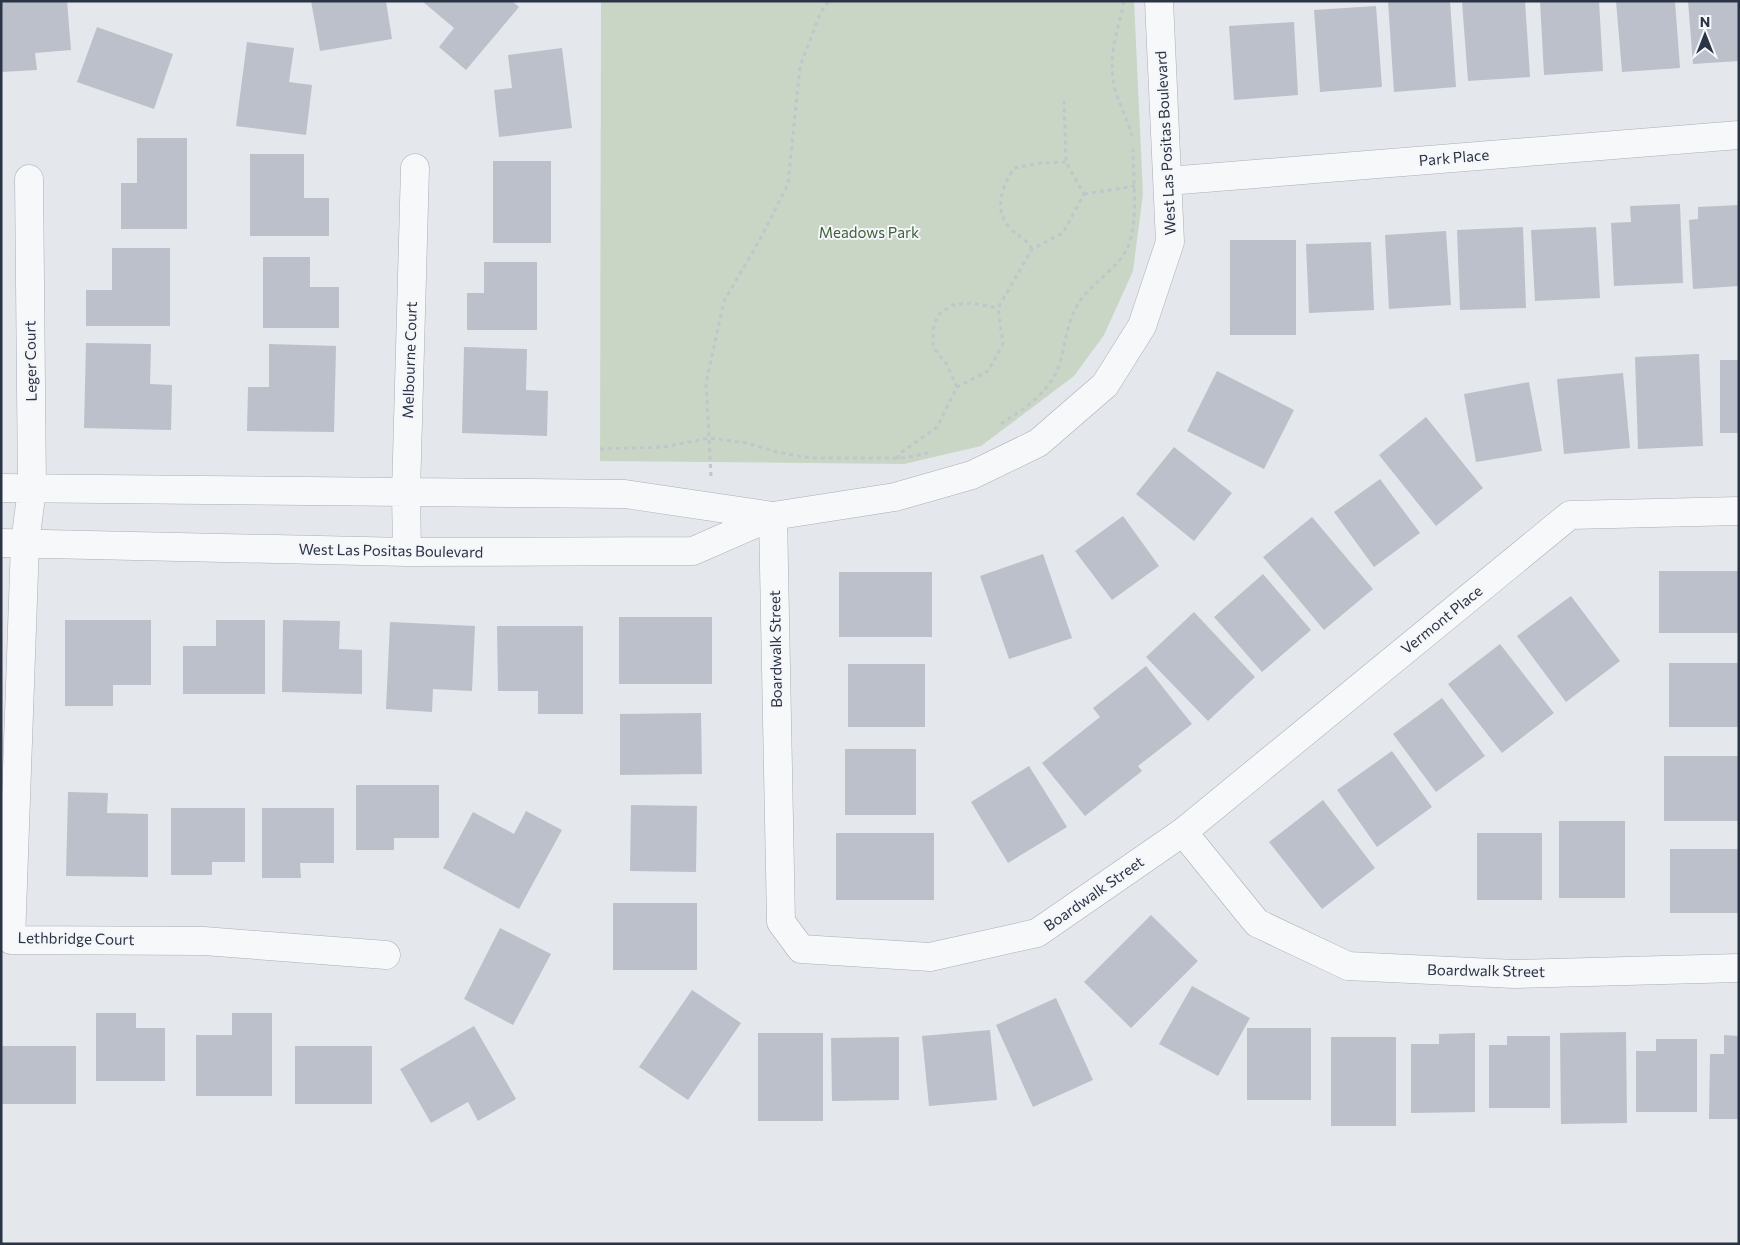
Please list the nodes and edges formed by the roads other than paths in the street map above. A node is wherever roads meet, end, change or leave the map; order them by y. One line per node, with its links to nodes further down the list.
1 (1159, 1): 5 (street, West Las Positas Boulevard)
2 (1739, 134): 5 (street, Park Place)
3 (415, 168): 8 (street, Melbourne Court)
4 (30, 179): 7 (street, Leger Court)
5 (1168, 181): 10 (street, West Las Positas Boulevard)
6 (1, 488): 7 (street, West Las Positas Boulevard)
7 (32, 489): 8 (street, West Las Positas Boulevard); 11 (street, Leger Court)
8 (406, 493): 10 (street, West Las Positas Boulevard); 12 (street, Melbourne Court)
9 (1739, 511): 13 (street, Vermont Place)
10 (773, 516): 12 (street, West Las Positas Boulevard); 13 (street, Boardwalk Street)
11 (13, 543): 12 (street, West Las Positas Boulevard); 14 (street, Lethbridge Court)
12 (407, 552)
13 (1183, 832): 15 (street, Boardwalk Street)
14 (386, 955)
15 (1739, 968)

